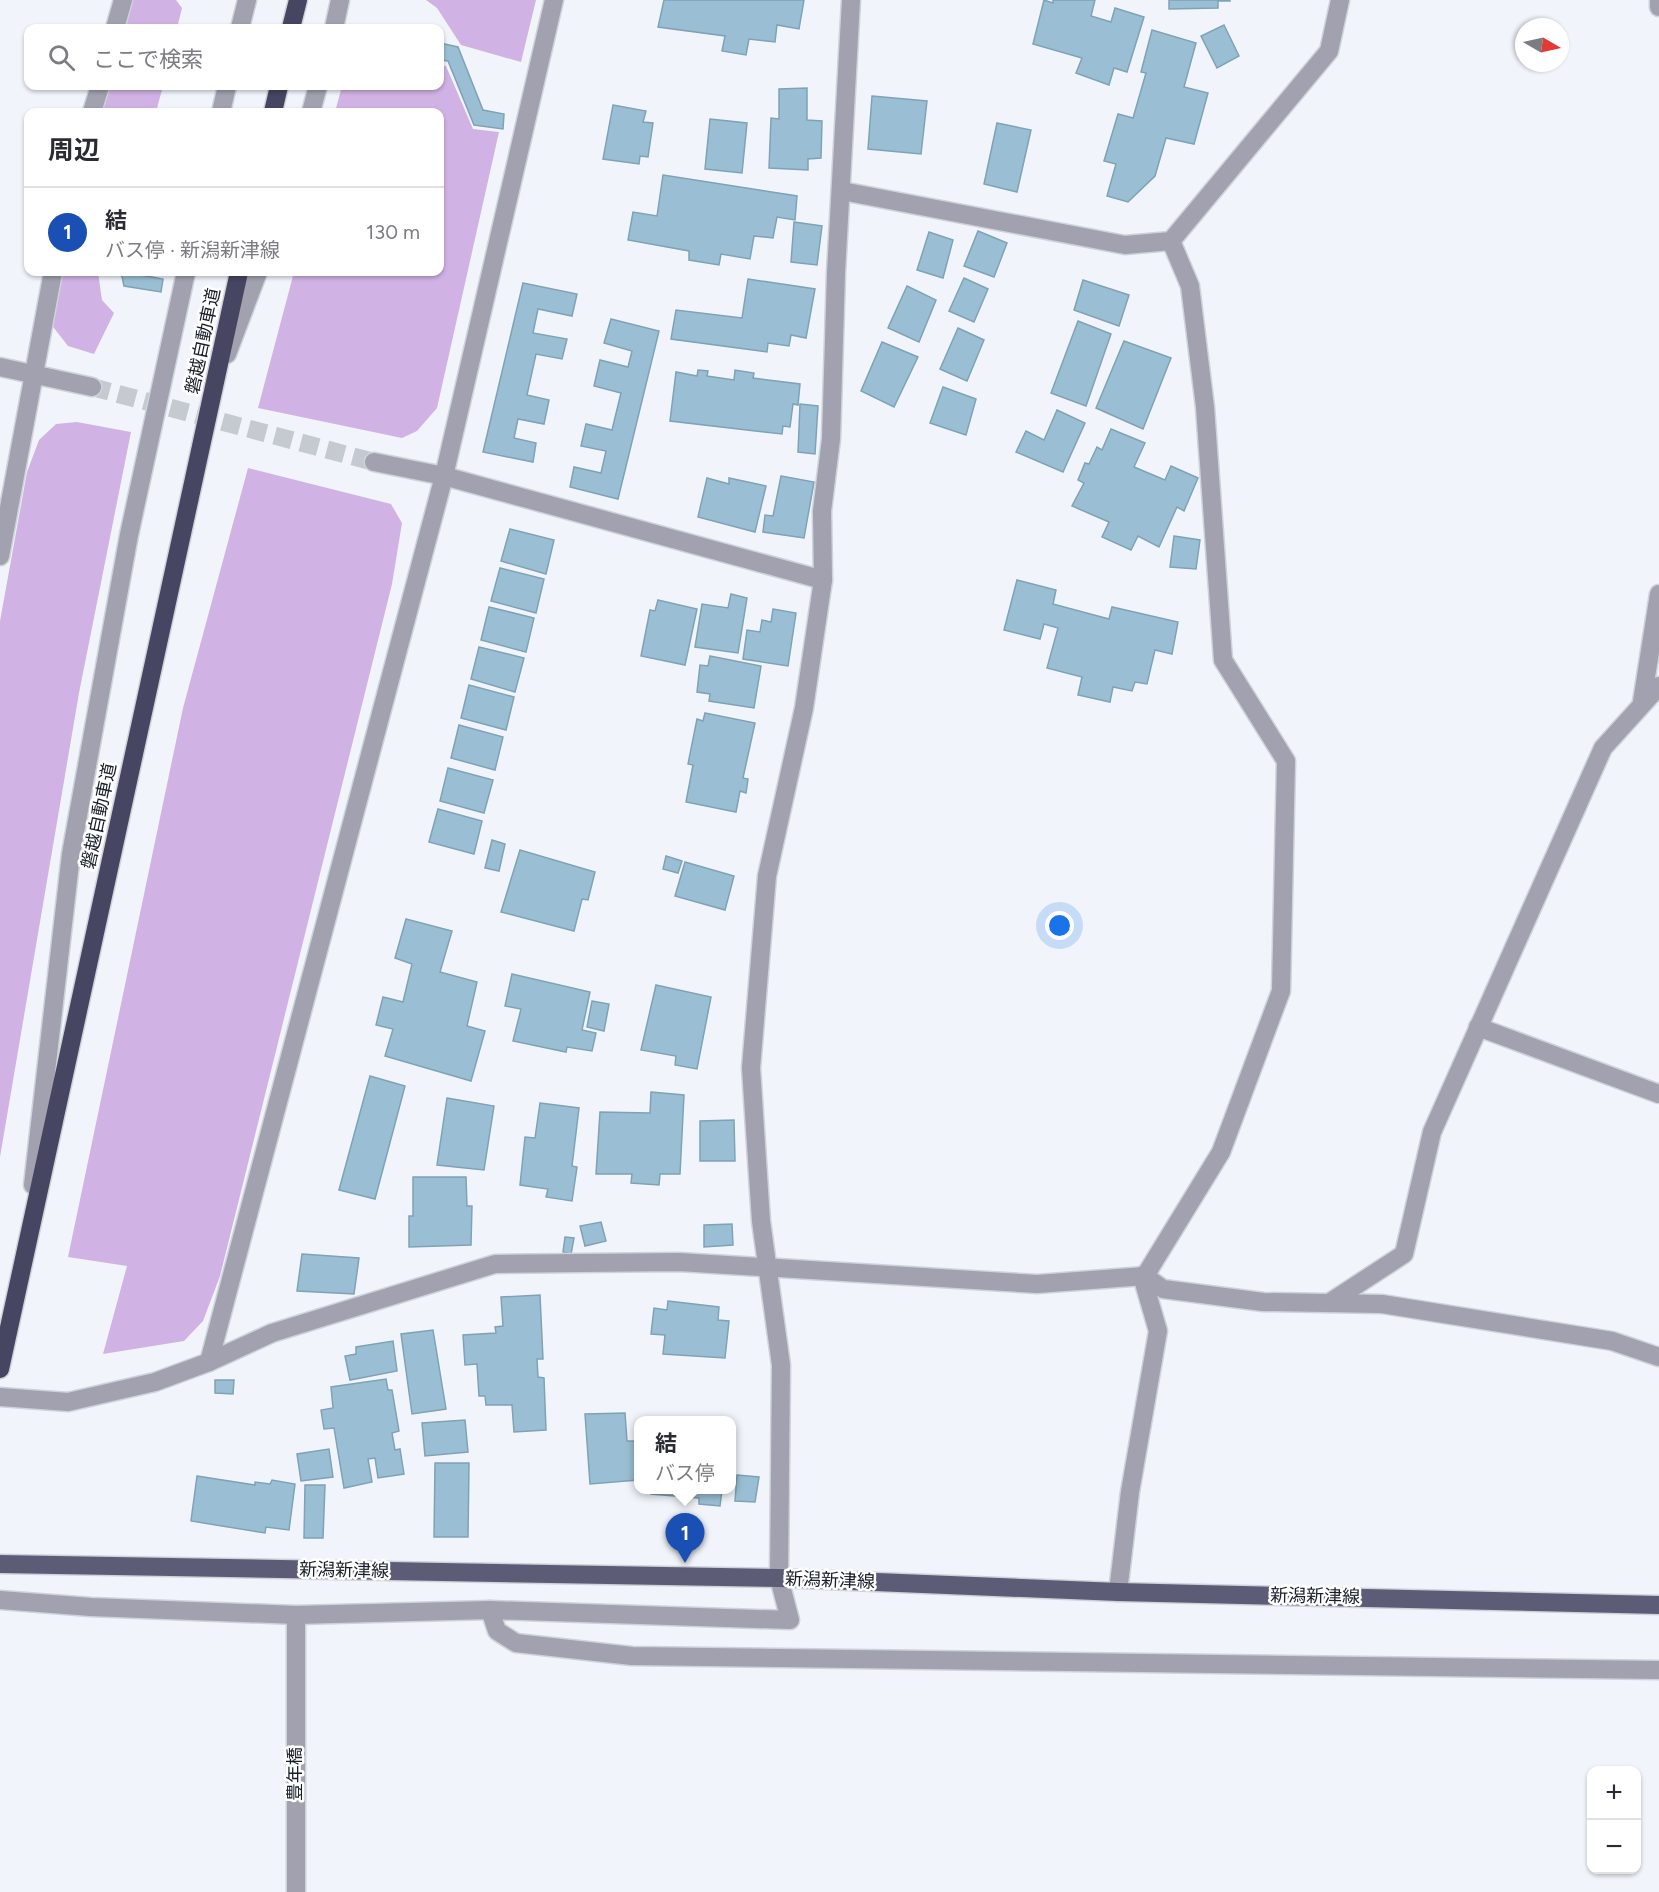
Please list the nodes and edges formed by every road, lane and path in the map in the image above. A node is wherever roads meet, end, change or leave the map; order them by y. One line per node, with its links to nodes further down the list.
1 (123, 0): 10 (street)
2 (247, 0): 11 (street)
3 (298, 0): 12 (highway)
4 (340, 0): 13 (street)
5 (554, 0): 33 (street)
6 (851, 0): 22 (street)
7 (1340, 0): 23 (street)
8 (1659, 0): 9 (street)
9 (1659, 7)
10 (116, 24)
11 (241, 24)
12 (292, 24)
13 (335, 24)
14 (99, 90): 18 (street)
15 (226, 90): 19 (street)
16 (278, 90): 20 (highway)
17 (317, 90): 21 (street)
18 (93, 108)
19 (222, 108)
20 (274, 108)
21 (312, 108)
22 (842, 191): 23 (street); 35 (street)
23 (1171, 241): 43 (street)
24 (52, 276): 29 (street)
25 (185, 276): 41 (street)
26 (238, 276): 30 (highway, 磐越自動車道)
27 (256, 276): 30 (street)
28 (0, 367): 29 (street)
29 (32, 374): 31 (street); 34 (street)
30 (214, 386): 41 (highway, 磐越自動車道)
31 (92, 387)
32 (374, 462): 33 (street)
33 (444, 476): 35 (street); 46 (street)
34 (0, 556)
35 (823, 580): 42 (street)
36 (1659, 594): 38 (street)
37 (1659, 686): 38 (street)
38 (1642, 702): 39 (street)
39 (1478, 1027): 40 (street); 44 (street)
40 (1659, 1094)
41 (26, 1246): 47 (highway, 磐越自動車道)
42 (767, 1267): 43 (street); 46 (street); 50 (street)
43 (1143, 1276): 44 (street); 51 (street)
44 (1329, 1303): 45 (street)
45 (1659, 1357)
46 (209, 1362): 48 (street)
47 (0, 1369)
48 (0, 1397)
49 (0, 1564): 50 (main road, 新潟新津線)
50 (779, 1578): 51 (main road, 新潟新津線); 54 (street)
51 (1118, 1592): 53 (main road, 新潟新津線)
52 (0, 1600): 55 (street)
53 (1659, 1605)
54 (490, 1610): 55 (street); 56 (street)
55 (296, 1615): 57 (street, 豊年橋)
56 (1659, 1670)
57 (296, 1892)

